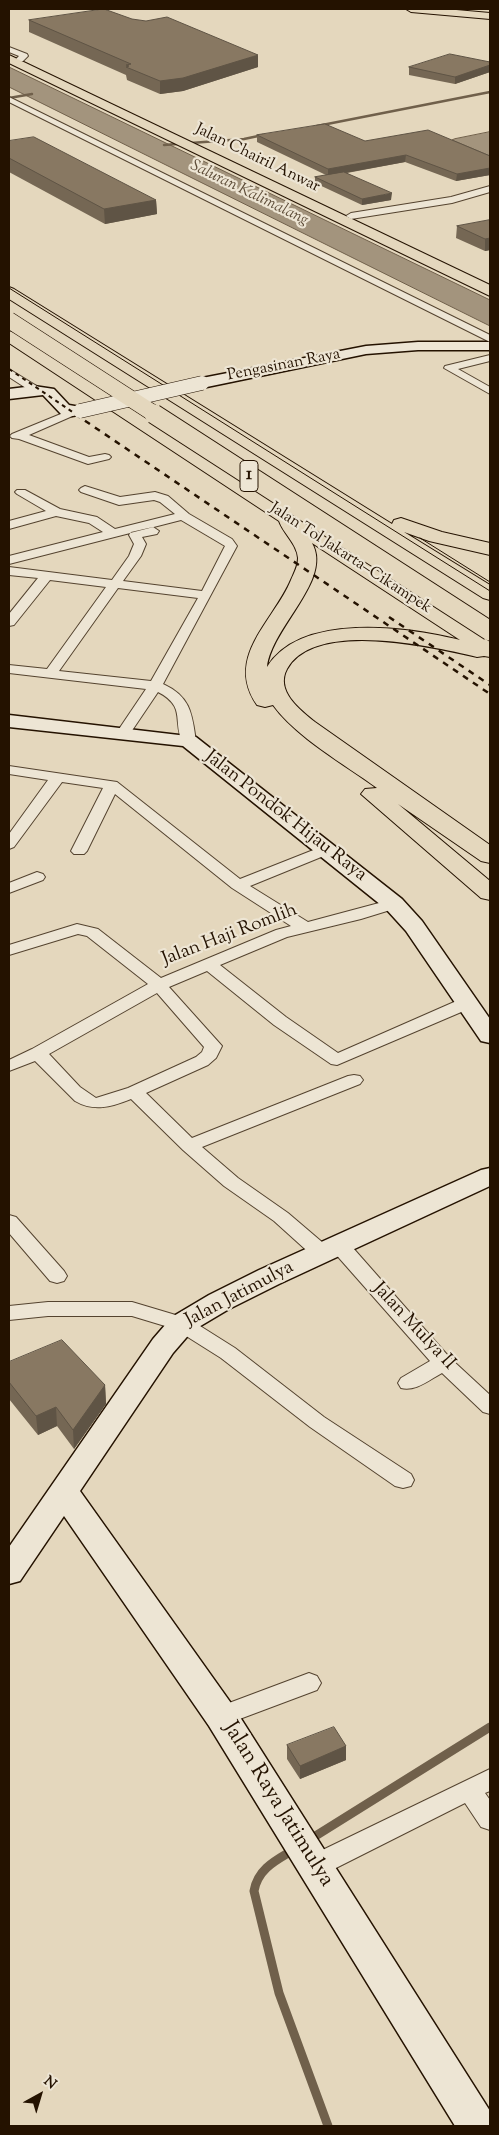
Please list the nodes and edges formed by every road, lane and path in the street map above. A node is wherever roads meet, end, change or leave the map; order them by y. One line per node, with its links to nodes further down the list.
1 (411, 9): 4 (main road)
2 (440, 9): 3 (main road)
3 (445, 9): 4 (main road)
4 (490, 15)
5 (11, 56): 8 (main road, Jalan Chairil Anwar)
6 (9, 99): 17 (street)
7 (490, 189): 8 (street)
8 (346, 217): 9 (main road, Jalan Chairil Anwar)
9 (458, 272): 11 (main road, Jalan Chairil Anwar); 13 (main road, Jalan Chairil Anwar)
10 (9, 280): 34 (main road)
11 (490, 283)
12 (9, 292): 39 (main road, 1)
13 (490, 292)
14 (9, 305): 41 (main road, 1)
15 (9, 320): 43 (main road, 1, bridge)
16 (9, 336): 30 (main road, Jalan Tol Jakarta–Cikampek / 1)
17 (490, 339)
18 (490, 346): 24 (street, Pengasinan Raya, bridge)
19 (490, 358): 22 (street)
20 (9, 372): 21 (street)
21 (36, 390): 23 (street); 24 (street)
22 (490, 391)
23 (9, 394)
24 (76, 412): 25 (street)
25 (14, 437): 26 (street)
26 (105, 456)
27 (85, 490): 31 (street)
28 (21, 492): 29 (street)
29 (56, 512): 32 (street); 33 (street)
30 (282, 515): 44 (main road, Jalan Tol Jakarta–Cikampek / 1); 61 (main road)
31 (190, 518): 33 (street); 38 (street); 40 (street)
32 (9, 525)
33 (112, 532): 35 (street)
34 (490, 549)
35 (9, 560)
36 (9, 571): 37 (street)
37 (47, 575): 38 (street); 42 (street)
38 (116, 584): 40 (street); 46 (street)
39 (490, 594)
40 (206, 595): 47 (street)
41 (490, 614)
42 (9, 622)
43 (490, 631)
44 (490, 653): 57 (main road)
45 (9, 669): 46 (street)
46 (50, 674): 47 (street)
47 (155, 686): 49 (street); 50 (street)
48 (9, 721): 49 (street, Jalan Pondok Hijau Raya)
49 (122, 735): 50 (street, Jalan Pondok Hijau Raya)
50 (189, 741): 55 (street, Jalan Pondok Hijau Raya)
51 (9, 770): 52 (street)
52 (58, 777): 53 (street); 54 (street)
53 (112, 785): 56 (street); 59 (street)
54 (9, 844)
55 (326, 850): 59 (street); 62 (street, Jalan Pondok Hijau Raya)
56 (79, 851)
57 (490, 856)
58 (37, 877): 60 (street)
59 (238, 886): 63 (street)
60 (9, 888)
61 (490, 893)
62 (394, 904): 63 (street, Jalan Haji Romlih); 67 (street, Jalan Pondok Hijau Raya)
63 (304, 927): 65 (street, Jalan Haji Romlih)
64 (9, 950): 66 (street, Jalan Haji Romlih)
65 (209, 964): 66 (street, Jalan Haji Romlih); 67 (street)
66 (159, 985): 69 (street); 72 (street)
67 (466, 1003): 68 (street, Jalan Pondok Hijau Raya)
68 (490, 1036)
69 (38, 1053): 70 (street); 72 (street)
70 (9, 1066)
71 (354, 1080): 73 (street)
72 (134, 1092): 73 (street, Jalan Mulya II)
73 (189, 1146): 76 (street, Jalan Mulya II)
74 (490, 1176): 76 (street, Jalan Jatimulya)
75 (9, 1220): 77 (street)
76 (330, 1249): 79 (street, Jalan Jatimulya); 80 (street, Jalan Mulya II)
77 (57, 1276)
78 (9, 1312): 79 (street)
79 (182, 1324): 83 (street); 84 (street, Jalan Jatimulya)
80 (443, 1363): 81 (street); 82 (street, Jalan Mulya II)
81 (408, 1383)
82 (490, 1407)
83 (403, 1480)
84 (64, 1492): 85 (street, Jalan Jatimulya); 87 (street, Jalan Raya Jatimulya)
85 (9, 1572)
86 (309, 1683): 87 (street)
87 (221, 1716): 90 (street, Jalan Raya Jatimulya)
88 (479, 1785): 89 (street); 90 (street)
89 (490, 1819)
90 (306, 1851): 91 (street, Jalan Raya Jatimulya)
91 (476, 2126)

